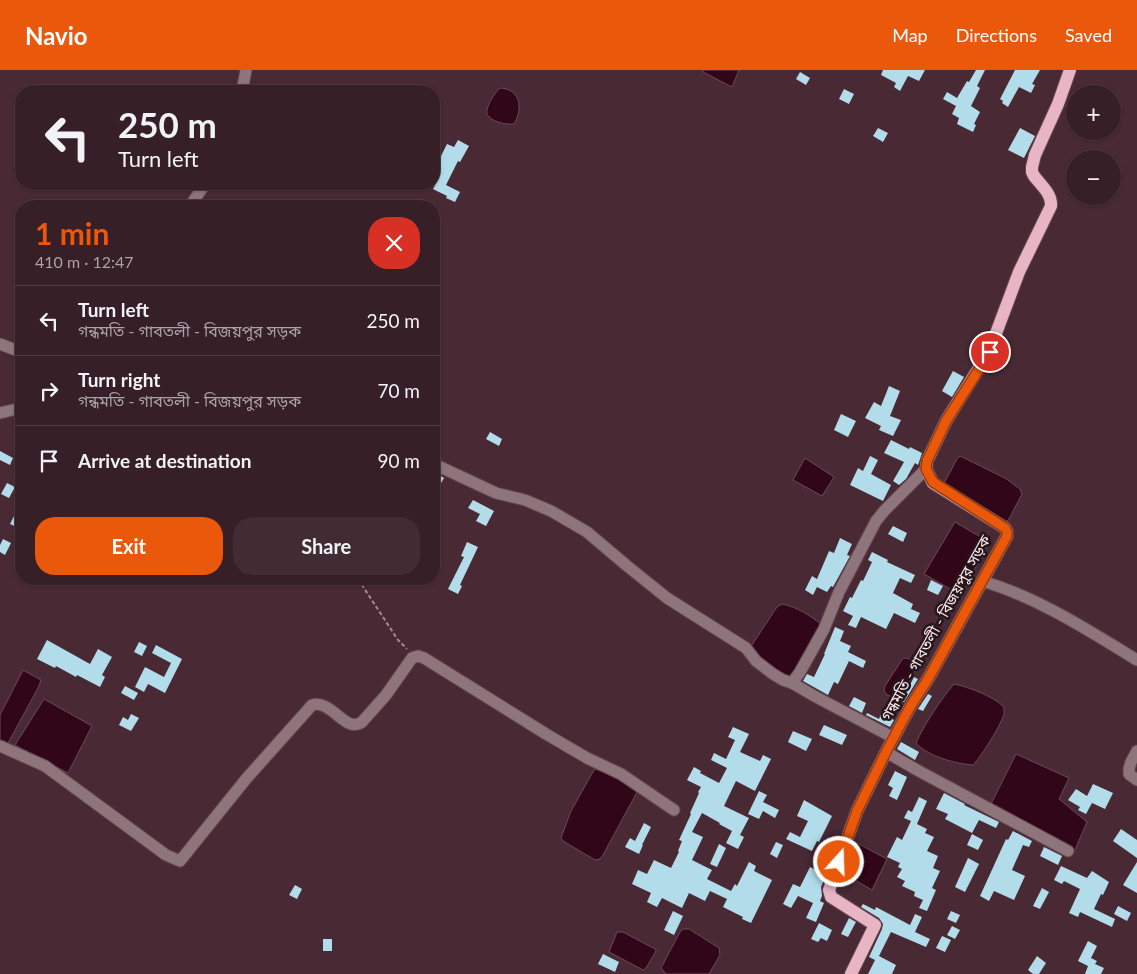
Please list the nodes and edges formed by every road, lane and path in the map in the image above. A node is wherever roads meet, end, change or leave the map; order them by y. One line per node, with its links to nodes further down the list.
1 (246, 70): 3 (street)
2 (1070, 70): 9 (main road)
3 (243, 85)
4 (0, 344): 5 (street)
5 (15, 350)
6 (15, 409): 7 (street)
7 (0, 413)
8 (440, 467): 14 (street)
9 (926, 469): 10 (main road, গন্ধমতি - গাবতলী - বিজয়পুর সড়ক); 14 (street)
10 (982, 581): 13 (street); 15 (main road, গন্ধমতি - গাবতলী - বিজয়পুর সড়ক)
11 (362, 585): 12 (path)
12 (414, 657): 16 (street); 20 (street)
13 (1137, 660)
14 (792, 683): 15 (street)
15 (894, 738): 18 (main road, গন্ধমতি - গাবতলী - বিজয়পুর সড়ক)
16 (0, 746)
17 (1137, 751): 19 (street)
18 (886, 752): 21 (street); 22 (main road, গন্ধমতি - গাবতলী - বিজয়পুর সড়ক)
19 (1137, 780)
20 (674, 810)
21 (1068, 851)
22 (851, 974)

